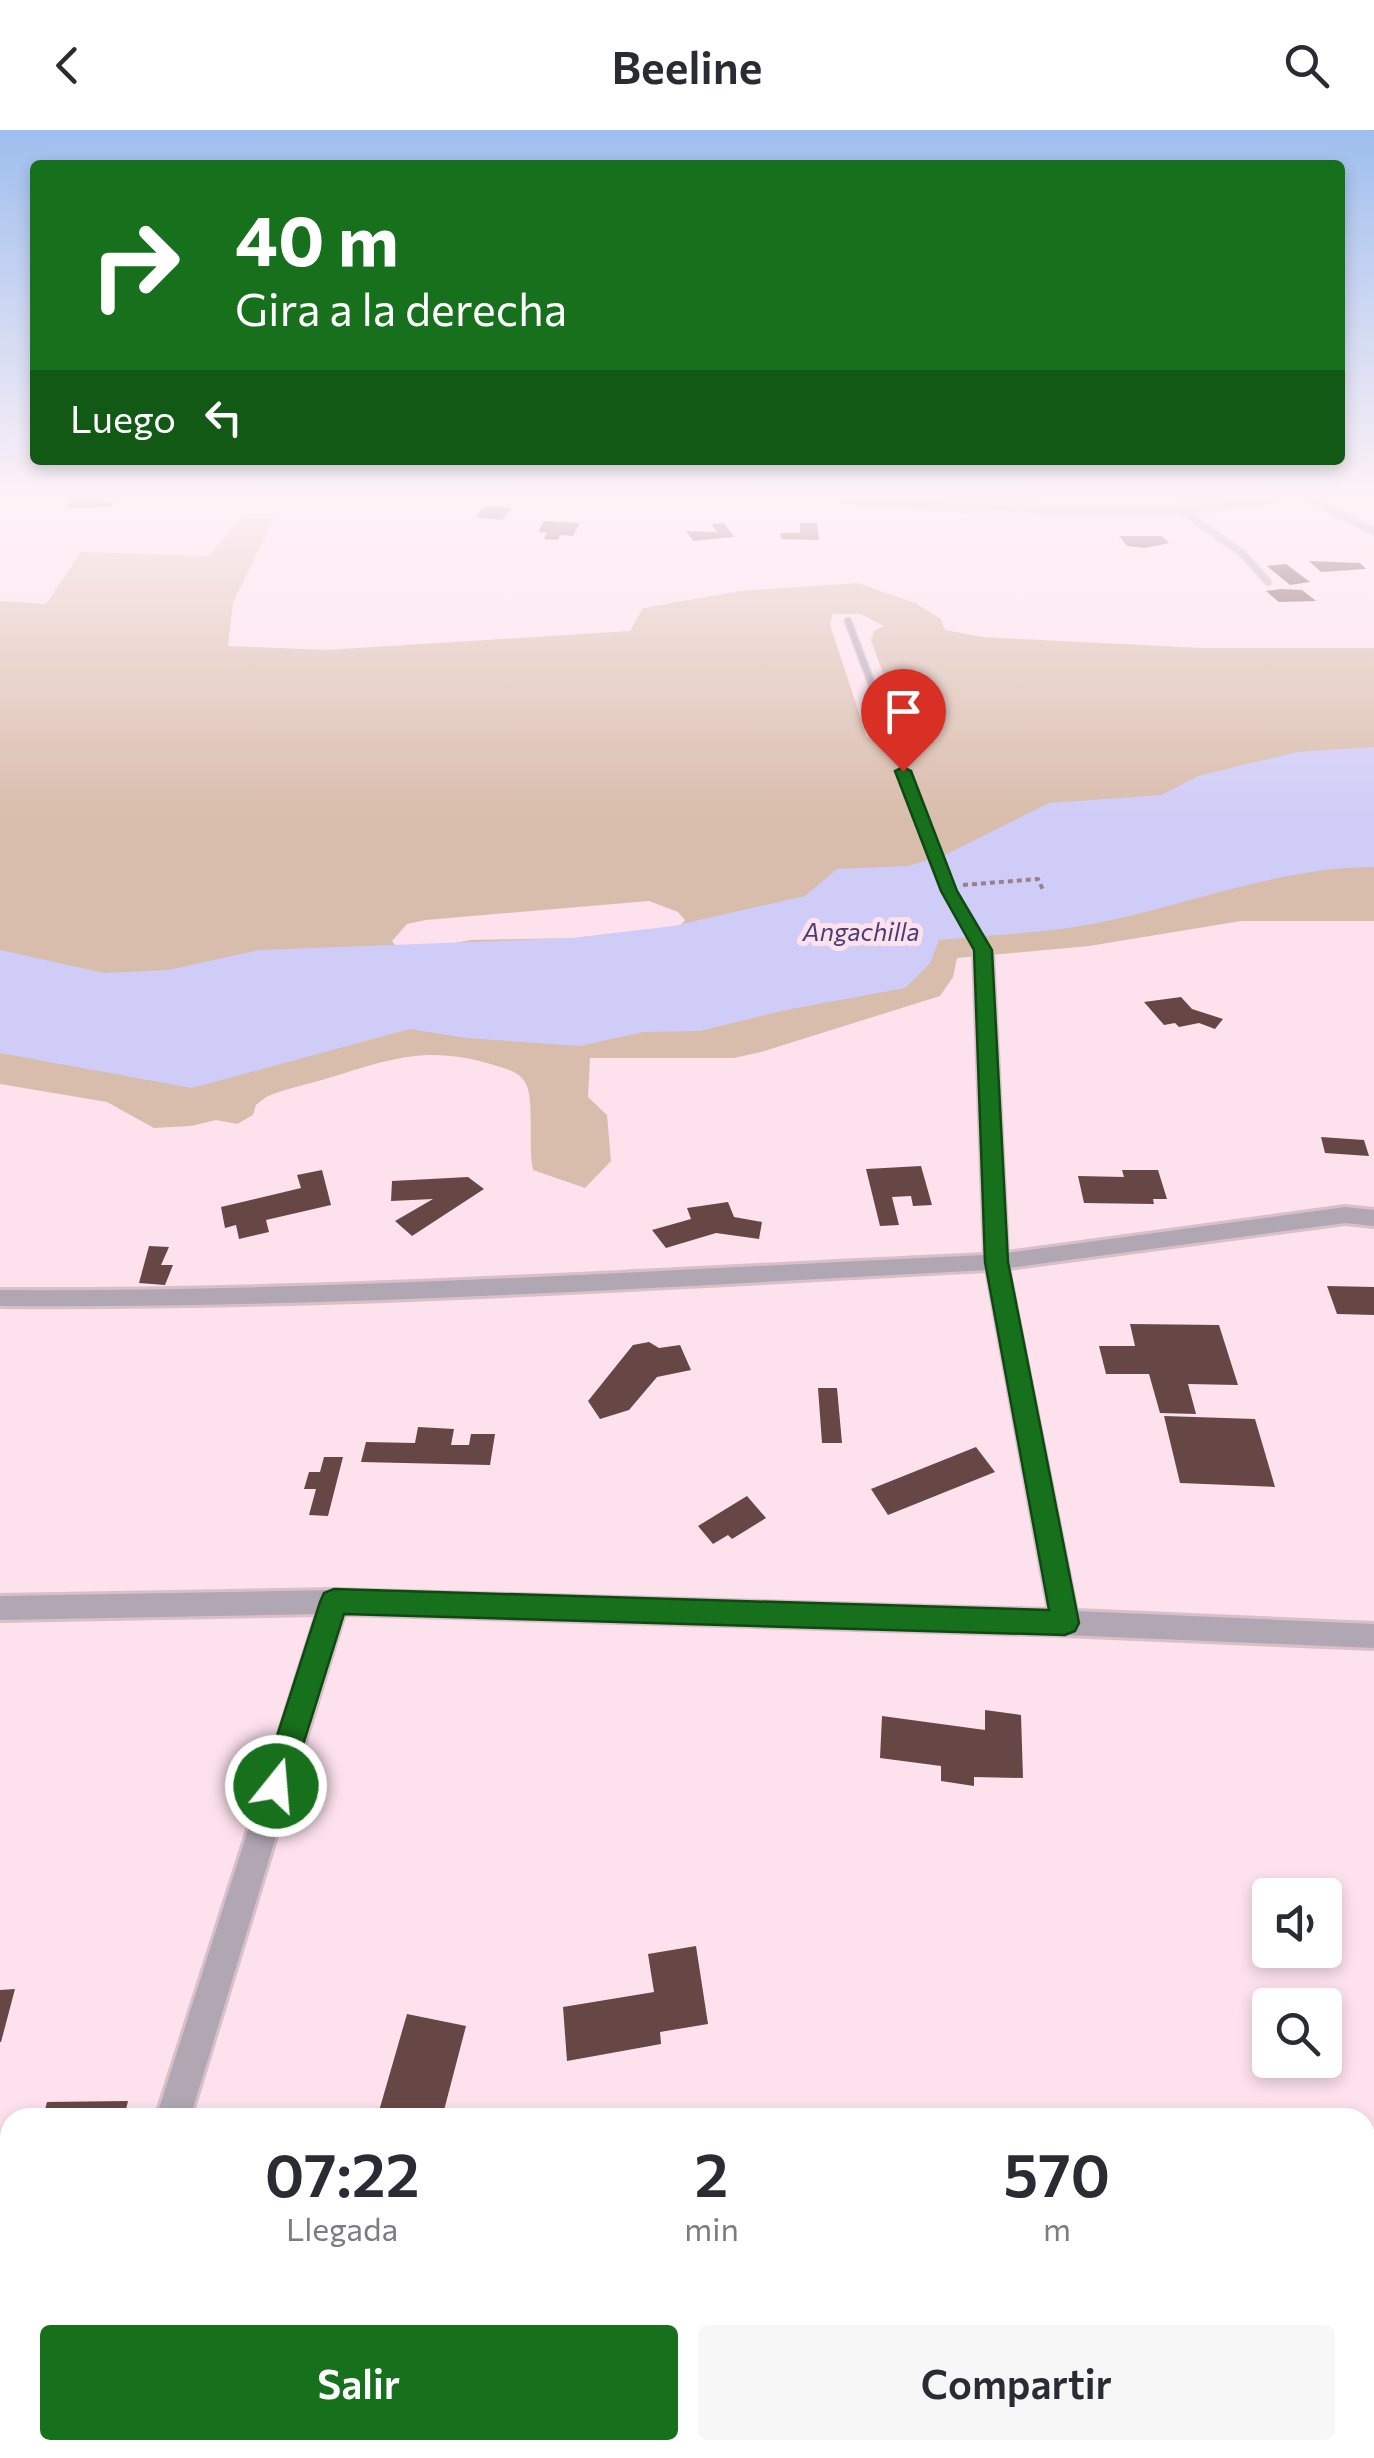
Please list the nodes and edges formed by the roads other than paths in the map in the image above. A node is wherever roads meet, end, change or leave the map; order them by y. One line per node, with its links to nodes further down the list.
1 (848, 621): 2 (lane)
2 (983, 950): 4 (street)
3 (1374, 1218): 4 (street)
4 (996, 1262): 5 (street); 8 (street)
5 (0, 1298)
6 (334, 1602): 7 (street); 8 (street); 10 (street)
7 (0, 1608)
8 (1065, 1623): 9 (street)
9 (1374, 1636)
10 (176, 2108)

